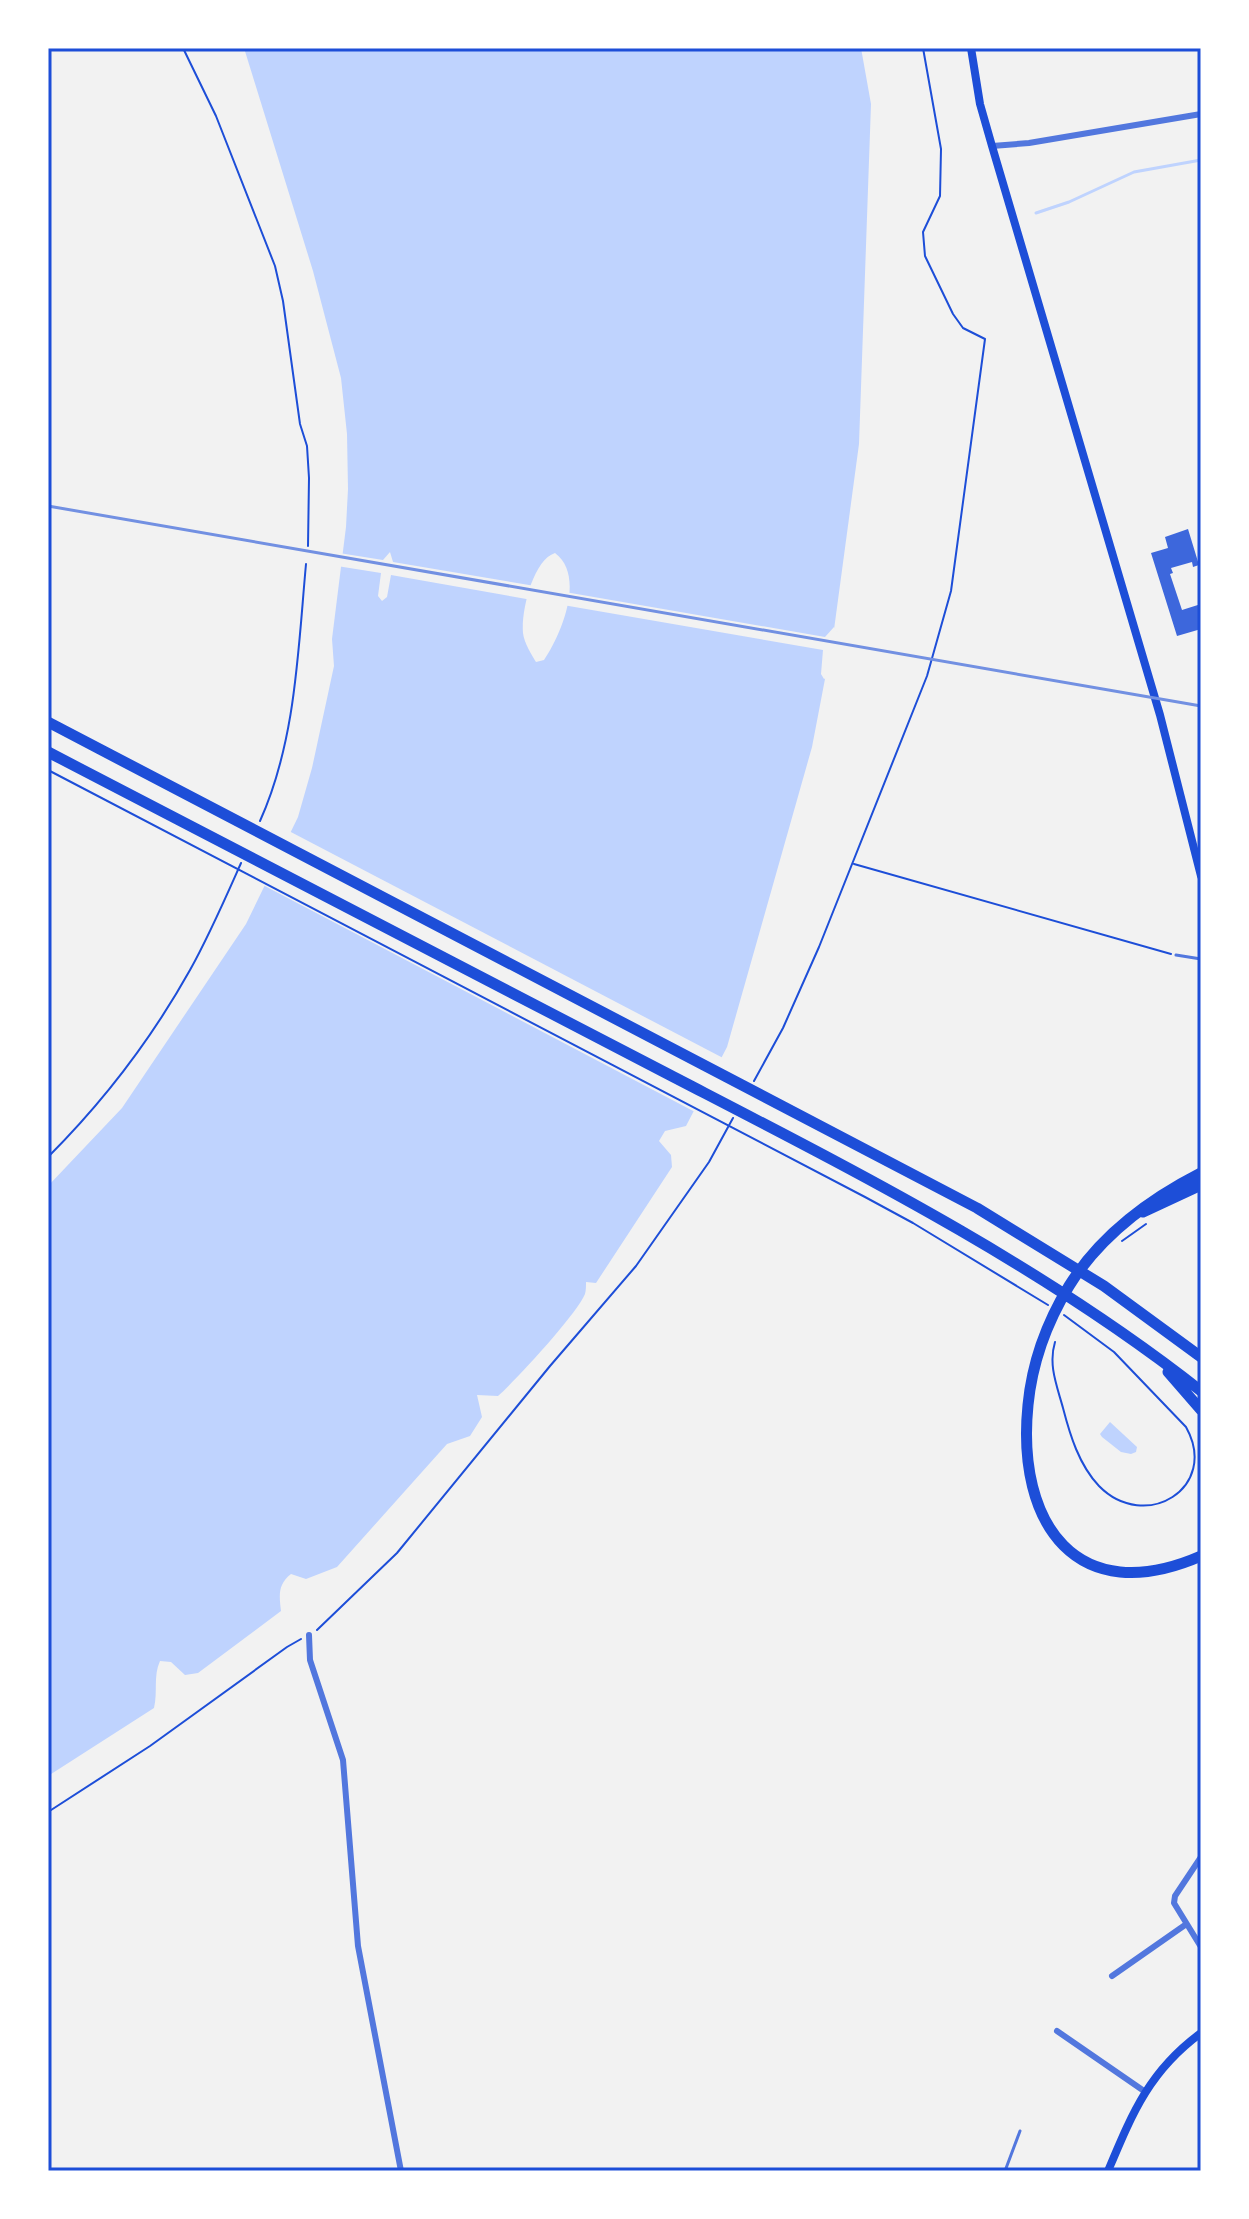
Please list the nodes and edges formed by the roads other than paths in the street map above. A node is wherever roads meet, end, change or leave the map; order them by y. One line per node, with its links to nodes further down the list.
1 (971, 48): 3 (main road)
2 (1201, 114): 3 (street)
3 (992, 146): 6 (main road)
4 (48, 722): 12 (highway)
5 (48, 752): 13 (highway)
6 (1201, 876)
7 (1176, 955): 8 (lane)
8 (1201, 959)
9 (1201, 1173): 11 (highway)
10 (1201, 1185): 11 (highway)
11 (1140, 1220): 20 (highway)
12 (1182, 1342): 14 (highway); 15 (highway)
13 (1140, 1343): 16 (highway); 17 (highway)
14 (1201, 1351)
15 (1201, 1357)
16 (1201, 1391)
17 (1201, 1410)
18 (1201, 1545): 20 (highway)
19 (1201, 1556): 20 (highway)
20 (1178, 1564)
21 (309, 1635): 30 (street)
22 (1201, 1857): 23 (street)
23 (1185, 1925): 24 (street); 25 (street)
24 (1201, 1947)
25 (1112, 1976)
26 (1057, 2031): 28 (street)
27 (1201, 2033): 28 (main road)
28 (1144, 2091): 32 (main road)
29 (1020, 2131): 31 (lane)
30 (401, 2171)
31 (1005, 2171)
32 (1108, 2171)

